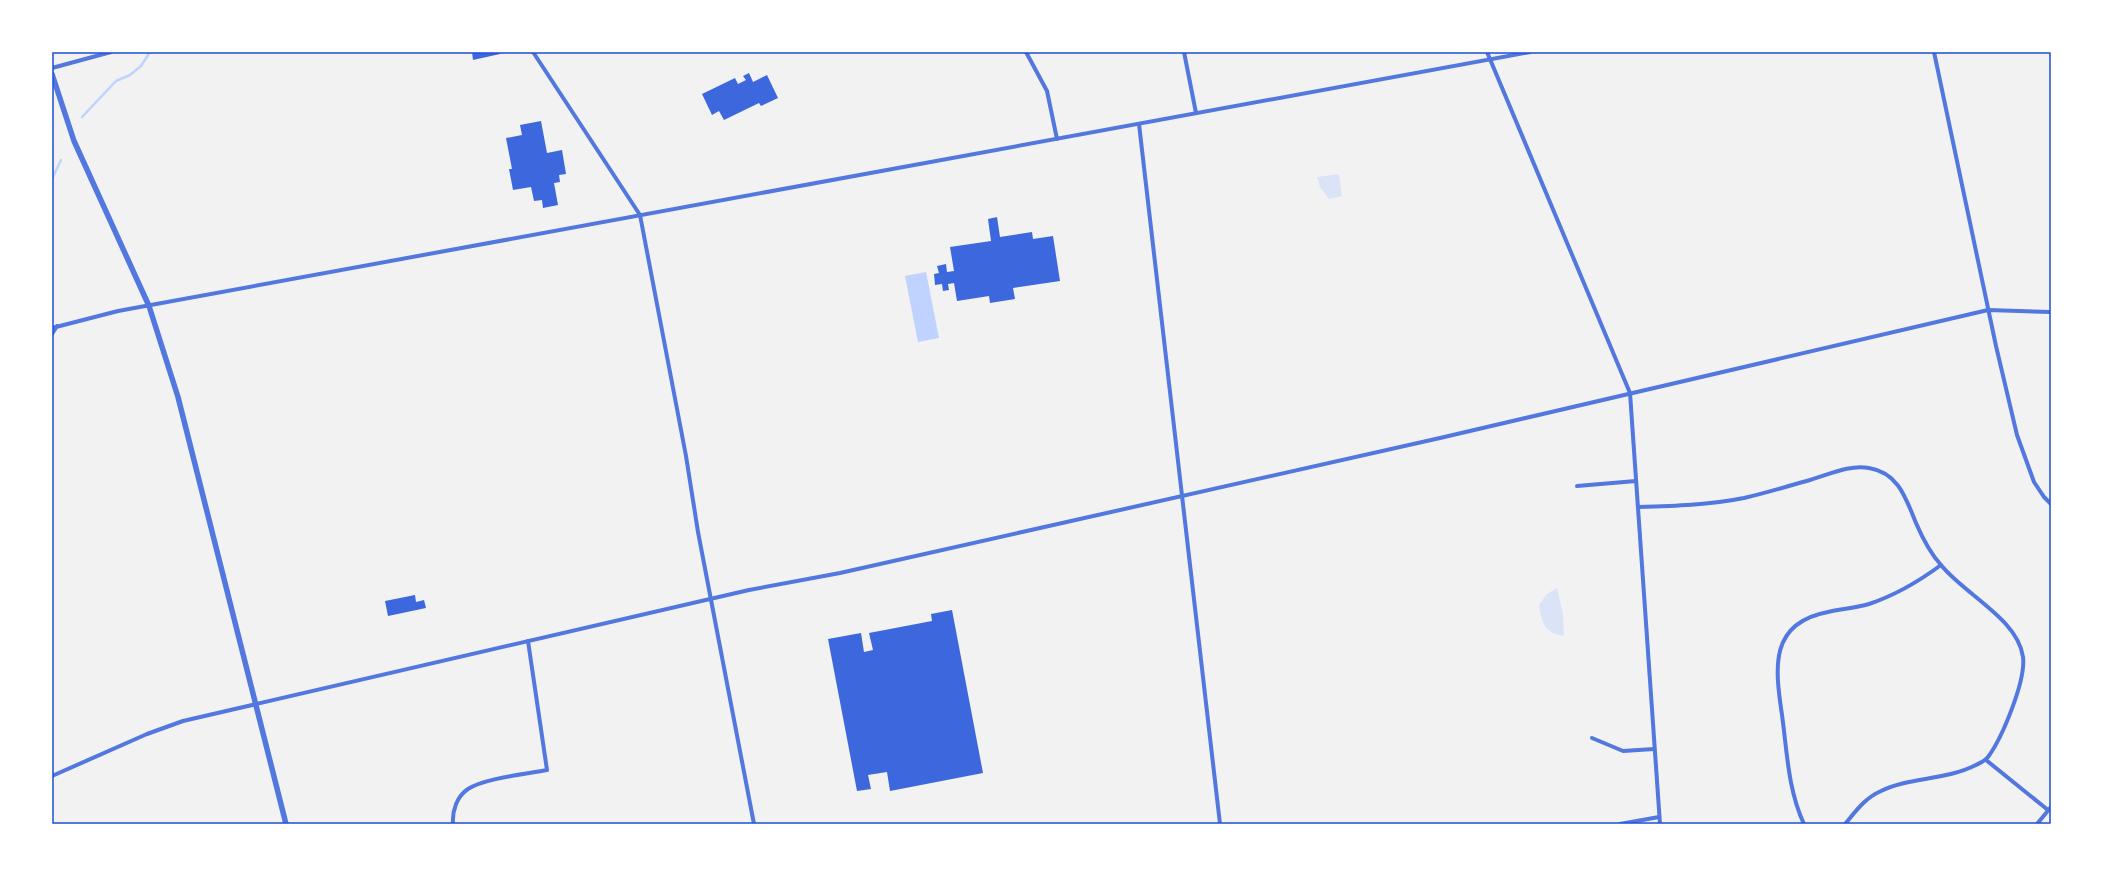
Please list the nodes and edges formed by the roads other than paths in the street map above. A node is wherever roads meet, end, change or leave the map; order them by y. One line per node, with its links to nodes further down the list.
1 (111, 52): 9 (street)
2 (532, 52): 14 (street)
3 (1026, 52): 13 (street)
4 (1184, 52): 11 (street)
5 (1487, 52): 8 (street)
6 (1530, 52): 8 (street)
7 (1934, 52): 16 (street)
8 (1489, 60): 11 (street); 21 (street)
9 (52, 68)
10 (52, 74): 15 (street)
11 (1196, 113): 12 (street)
12 (1139, 124): 13 (street); 24 (street)
13 (1057, 139): 14 (street)
14 (640, 215): 15 (street); 28 (street)
15 (149, 306): 18 (street); 30 (street)
16 (1988, 310): 17 (street); 21 (street); 25 (street)
17 (2051, 312)
18 (57, 326): 19 (street); 20 (street)
19 (52, 328)
20 (52, 334)
21 (1630, 393): 22 (street); 24 (street)
22 (1636, 482): 23 (street); 26 (street)
23 (1577, 486)
24 (1181, 495): 28 (street); 40 (street)
25 (2051, 504)
26 (1638, 507): 27 (street); 32 (street)
27 (1941, 565): 33 (street); 43 (street)
28 (711, 599): 29 (street); 39 (street)
29 (528, 641): 30 (street); 38 (street)
30 (257, 704): 34 (street); 37 (street)
31 (1592, 738): 32 (street)
32 (1654, 749): 36 (street)
33 (1986, 760): 35 (street); 44 (street)
34 (52, 776)
35 (2050, 808): 45 (street)
36 (1659, 817): 41 (street); 42 (street)
37 (286, 824)
38 (454, 824)
39 (754, 824)
40 (1220, 824)
41 (1620, 824)
42 (1660, 824)
43 (1804, 824)
44 (1845, 824)
45 (2037, 824)

